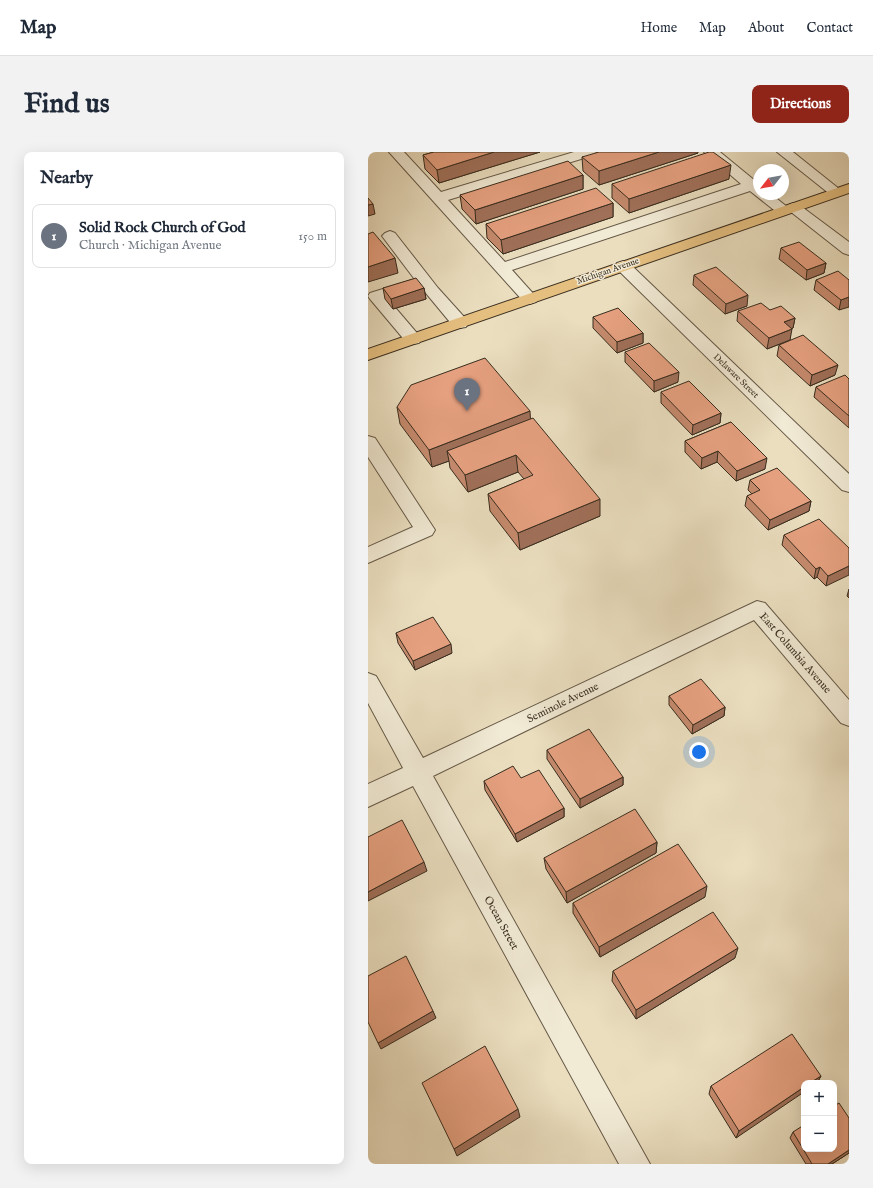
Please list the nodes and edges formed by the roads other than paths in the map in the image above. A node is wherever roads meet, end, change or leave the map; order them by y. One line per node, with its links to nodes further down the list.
1 (396, 152): 8 (street)
2 (589, 152): 8 (street)
3 (711, 152): 5 (street)
4 (784, 152): 6 (street)
5 (753, 186)
6 (842, 190): 10 (main road, Michigan Avenue)
7 (753, 192): 14 (street)
8 (438, 198): 14 (street)
9 (774, 200): 10 (street)
10 (788, 209): 12 (street); 13 (main road, Michigan Avenue)
11 (390, 236): 15 (street)
12 (849, 250)
13 (623, 266): 16 (main road, Michigan Avenue); 21 (street, Delaware Street)
14 (502, 268): 16 (street)
15 (426, 281): 17 (street); 18 (street)
16 (530, 299): 17 (main road, Michigan Avenue)
17 (460, 323): 18 (main road, Michigan Avenue)
18 (413, 340): 19 (main road, Michigan Avenue)
19 (368, 355)
20 (368, 442): 22 (street)
21 (849, 485)
22 (368, 555)
23 (756, 609): 25 (street, East Columbia Avenue); 26 (street, Seminole Avenue)
24 (368, 682): 26 (street, Ocean Street)
25 (849, 716)
26 (418, 773): 27 (street, Seminole Avenue); 28 (street, Ocean Street)
27 (368, 796)
28 (635, 1164)

